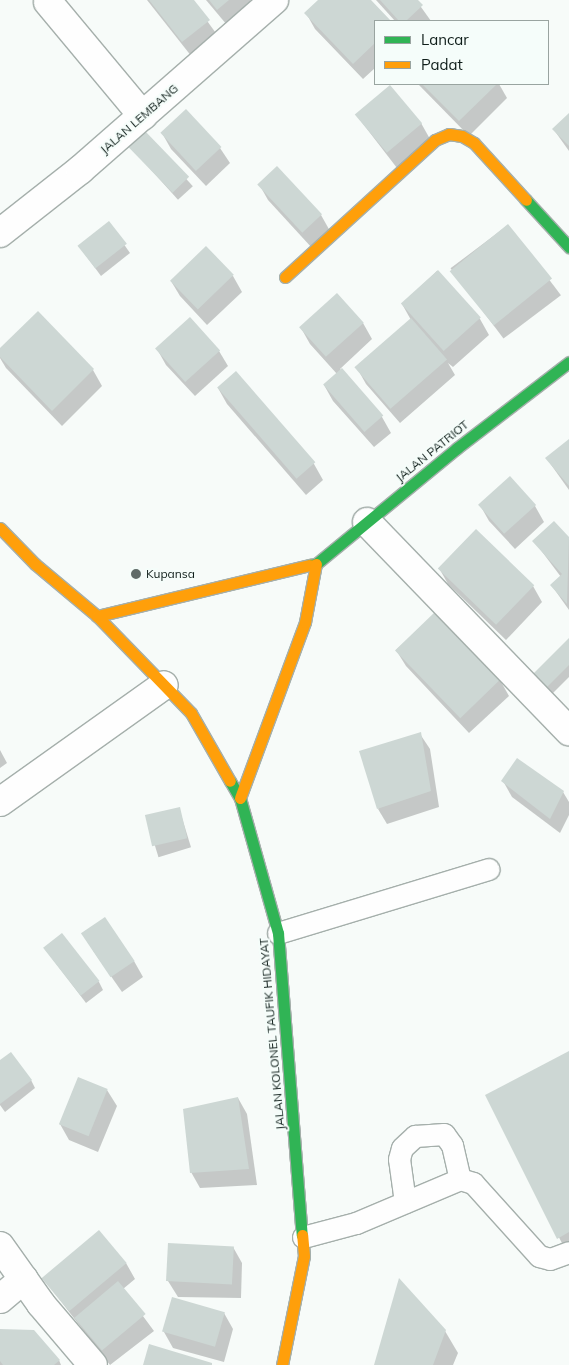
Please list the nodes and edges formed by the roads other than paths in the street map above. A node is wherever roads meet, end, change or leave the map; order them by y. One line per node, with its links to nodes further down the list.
1 (274, 0): 3 (street, JALAN LEMBANG)
2 (48, 2): 3 (street)
3 (143, 116): 4 (street, JALAN LEMBANG)
4 (0, 233)
5 (569, 247): 6 (main road)
6 (285, 277)
7 (569, 362): 8 (main road, JALAN PATRIOT)
8 (366, 522): 10 (main road, JALAN PATRIOT); 13 (street)
9 (0, 528): 11 (main road, JALAN KOLONEL TAUFIK HIDAYAT)
10 (316, 564): 11 (main road, JALAN PATRIOT); 14 (main road)
11 (96, 616): 12 (main road, JALAN KOLONEL TAUFIK HIDAYAT)
12 (164, 685): 14 (main road, JALAN KOLONEL TAUFIK HIDAYAT); 15 (street)
13 (569, 732)
14 (240, 798): 17 (main road, JALAN KOLONEL TAUFIK HIDAYAT)
15 (0, 802)
16 (488, 869): 17 (lane)
17 (278, 932): 20 (main road, JALAN KOLONEL TAUFIK HIDAYAT)
18 (460, 1179): 19 (lane); 19 (lane); 22 (lane)
19 (406, 1202): 20 (lane)
20 (303, 1237): 26 (main road, JALAN KOLONEL TAUFIK HIDAYAT)
21 (0, 1246): 23 (street)
22 (569, 1252)
23 (24, 1279): 24 (street); 25 (street)
24 (0, 1299)
25 (93, 1365)
26 (282, 1365)

